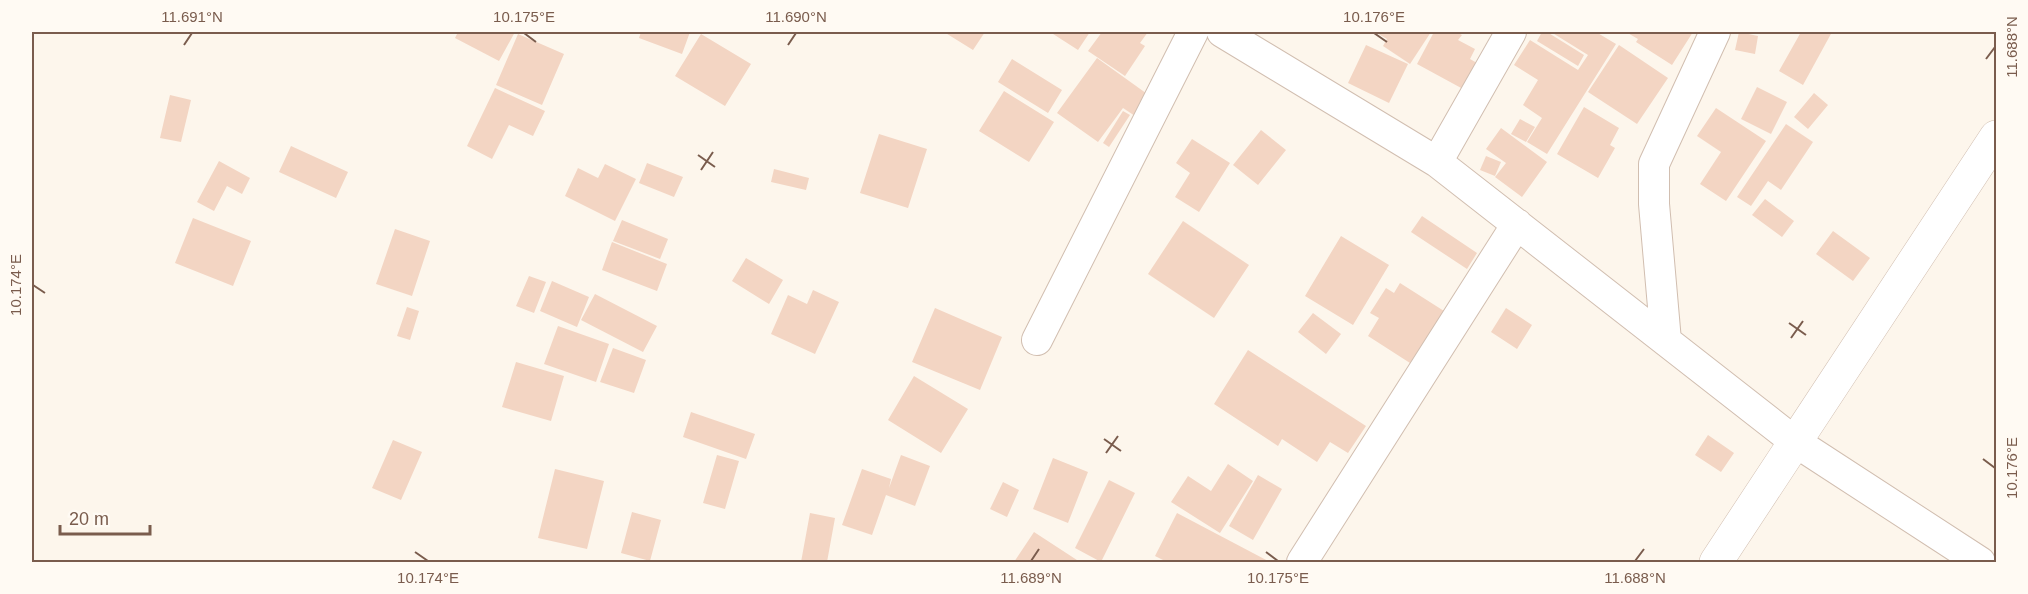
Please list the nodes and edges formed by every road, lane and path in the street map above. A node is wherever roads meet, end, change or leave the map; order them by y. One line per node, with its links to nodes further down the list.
1 (1193, 32): 8 (street)
2 (1222, 32): 6 (street)
3 (1511, 32): 6 (street)
4 (1715, 32): 9 (street)
5 (1995, 143): 10 (street)
6 (1437, 162): 7 (street)
7 (1517, 224): 9 (street); 11 (street)
8 (1037, 339)
9 (1666, 341): 10 (street)
10 (1794, 441): 12 (street); 13 (street)
11 (1302, 562)
12 (1716, 562)
13 (1980, 562)

